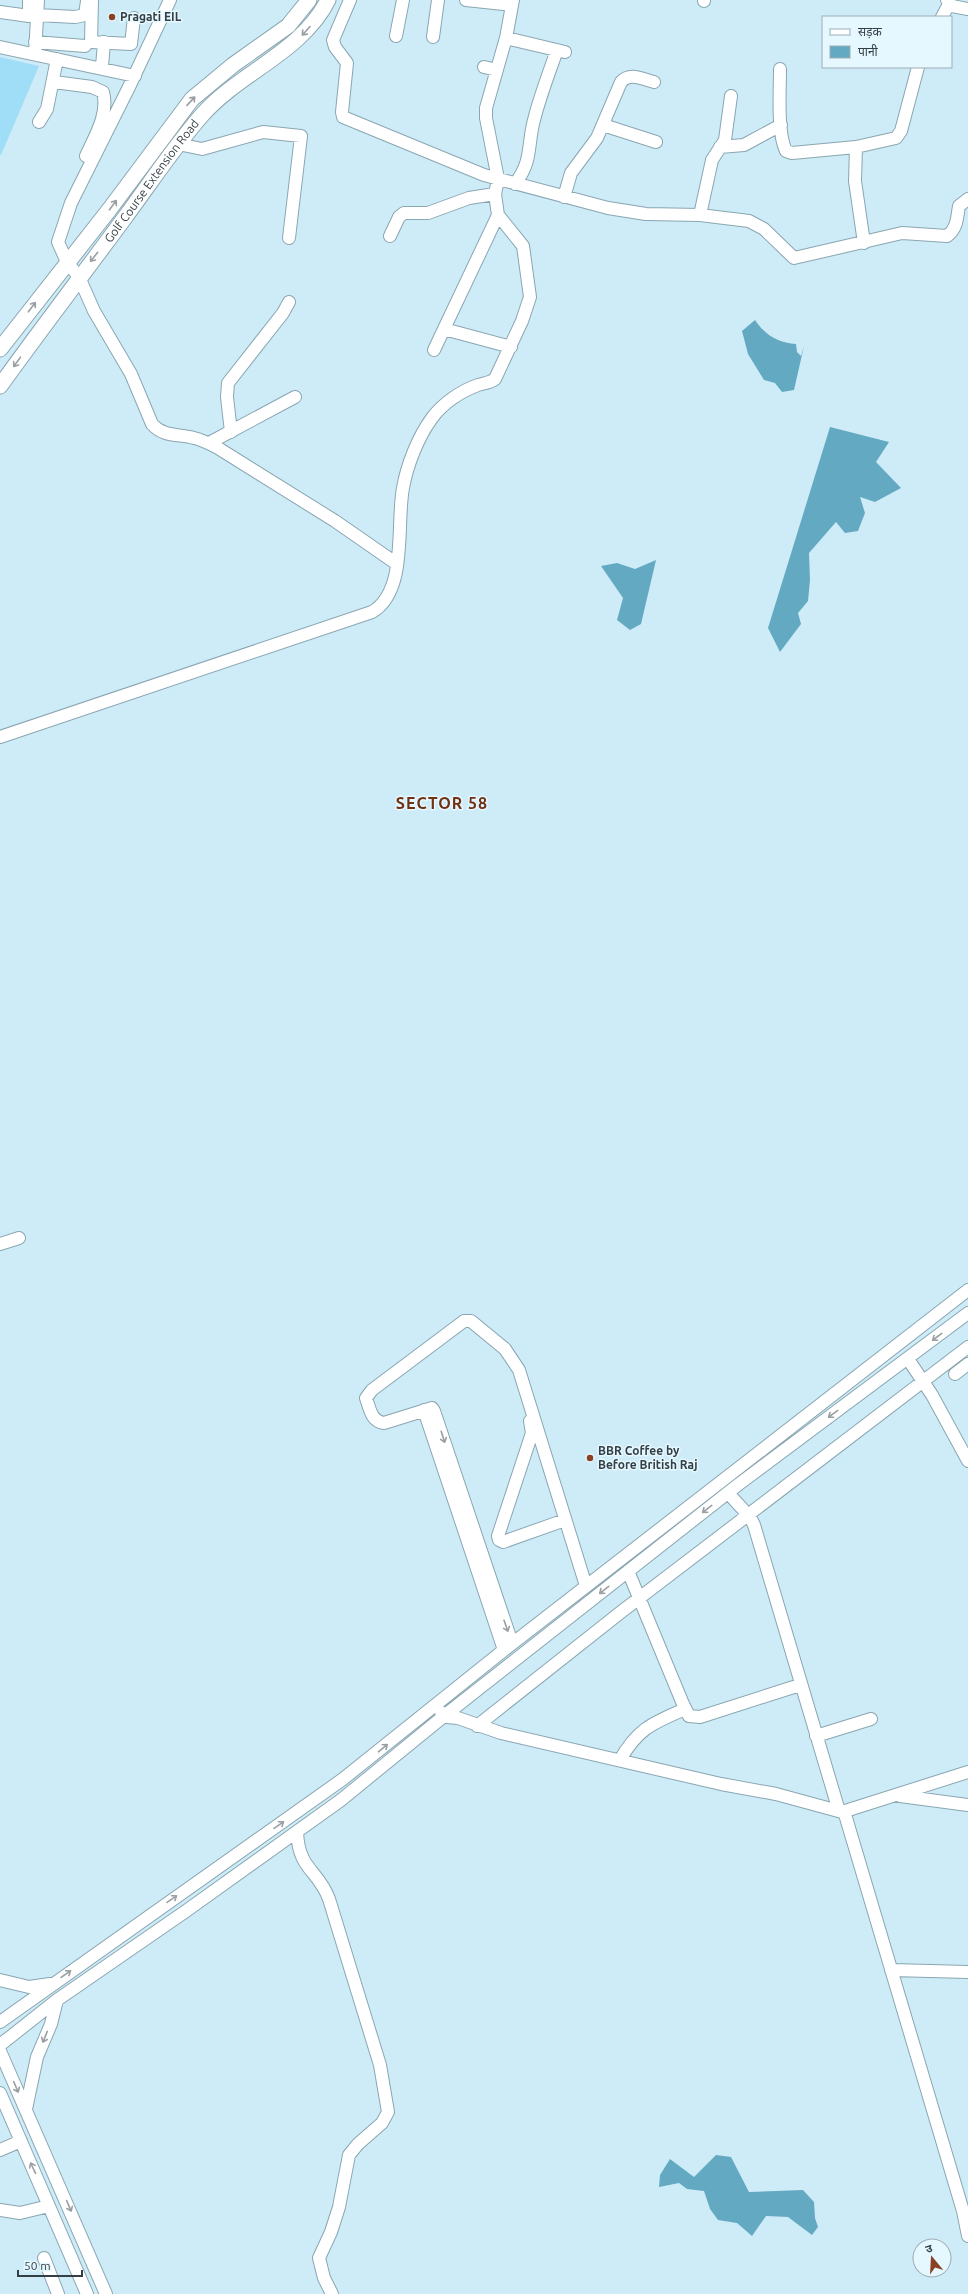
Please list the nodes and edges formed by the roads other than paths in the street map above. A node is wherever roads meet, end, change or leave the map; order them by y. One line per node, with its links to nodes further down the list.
1 (29, 0): 15 (street)
2 (38, 0): 16 (street)
3 (87, 0): 16 (street)
4 (92, 0): 22 (street)
5 (170, 0): 32 (street)
6 (309, 0): 55 (main road, Golf Course Extension Road, one-way to 6)
7 (328, 0): 40 (main road, Golf Course Extension Road, one-way to 40)
8 (350, 0): 45 (street)
9 (403, 0): 19 (street)
10 (438, 0): 20 (street)
11 (466, 0): 12 (street)
12 (512, 2): 21 (street)
13 (948, 2): 14 (street); 17 (street)
14 (968, 9)
15 (0, 12)
16 (37, 15): 25 (street)
17 (942, 16)
18 (134, 18): 22 (street)
19 (396, 36)
20 (433, 37)
21 (506, 38): 31 (street); 46 (street)
22 (104, 42): 28 (street)
23 (85, 46): 25 (street)
24 (0, 47): 25 (street)
25 (35, 48): 26 (street)
26 (58, 59): 28 (street); 33 (street)
27 (484, 67): 31 (street)
28 (102, 68): 32 (street)
29 (918, 68): 43 (street)
30 (780, 69): 38 (street)
31 (497, 70): 45 (street)
32 (135, 76): 55 (street)
33 (54, 82): 36 (street); 44 (street)
34 (654, 82): 37 (street)
35 (732, 96): 42 (street)
36 (38, 122)
37 (603, 125): 39 (street); 48 (street)
38 (782, 125): 42 (street); 43 (street)
39 (656, 142)
40 (178, 144): 53 (street); 56 (main road, Golf Course Extension Road, one-way to 56)
41 (526, 146): 46 (street)
42 (720, 147): 51 (street)
43 (856, 147): 54 (street)
44 (86, 156)
45 (498, 179): 46 (street); 47 (street)
46 (512, 183): 48 (street)
47 (495, 194): 50 (street); 52 (street)
48 (564, 197): 51 (street)
49 (968, 199): 54 (street)
50 (498, 215): 58 (street); 59 (street)
51 (700, 216): 54 (street)
52 (390, 236)
53 (289, 238)
54 (864, 243)
55 (67, 262): 56 (street); 60 (main road, Golf Course Extension Road, one-way to 55)
56 (79, 277): 62 (main road, Golf Course Extension Road, one-way to 62); 65 (street)
57 (289, 302): 64 (street)
58 (444, 329): 59 (street); 61 (street)
59 (511, 347): 66 (street)
60 (0, 349)
61 (434, 350)
62 (0, 386)
63 (295, 398): 64 (street)
64 (230, 432): 65 (street)
65 (209, 443): 66 (street)
66 (397, 564): 67 (street)
67 (0, 737)
68 (19, 1238): 69 (street)
69 (0, 1244)
70 (968, 1290): 83 (street)
71 (968, 1313): 73 (street, one-way to 73)
72 (968, 1346): 76 (street)
73 (908, 1359): 76 (street); 79 (street, one-way to 79)
74 (968, 1364): 75 (street)
75 (955, 1374)
76 (923, 1380): 78 (street); 80 (street)
77 (533, 1416): 81 (street); 81 (street); 85 (street)
78 (968, 1461)
79 (728, 1492): 80 (street); 82 (street, one-way to 82)
80 (748, 1515): 84 (street); 86 (street)
81 (565, 1520): 83 (street)
82 (628, 1571): 84 (street); 89 (street, one-way to 89)
83 (586, 1586): 85 (street)
84 (639, 1599): 88 (street); 91 (street)
85 (508, 1646): 87 (street)
86 (800, 1686): 88 (street); 92 (street)
87 (434, 1706): 89 (street); 102 (street, one-way to 87)
88 (685, 1709): 93 (street)
89 (444, 1716): 91 (street); 98 (street)
90 (871, 1719): 92 (street)
91 (477, 1726): 93 (street)
92 (816, 1736): 97 (street)
93 (620, 1760): 97 (street)
94 (968, 1772): 95 (street)
95 (897, 1796): 96 (street); 97 (street)
96 (968, 1805)
97 (842, 1811): 99 (street)
98 (298, 1832): 103 (street); 120 (street)
99 (891, 1970): 100 (street); 114 (street)
100 (968, 1972)
101 (0, 1980): 102 (street)
102 (52, 1984): 104 (street)
103 (57, 2000): 105 (street); 108 (street, one-way to 108)
104 (0, 2022)
105 (0, 2045)
106 (0, 2051): 108 (street, one-way to 108)
107 (0, 2093): 109 (street)
108 (26, 2109): 119 (street, one-way to 119)
109 (4, 2112): 110 (street)
110 (22, 2141): 111 (street); 112 (street, one-way to 110)
111 (0, 2150)
112 (49, 2206): 113 (street); 118 (street)
113 (0, 2210)
114 (965, 2211): 115 (street)
115 (968, 2236)
116 (44, 2258): 117 (street)
117 (58, 2294)
118 (87, 2294)
119 (106, 2294)
120 (332, 2294)

